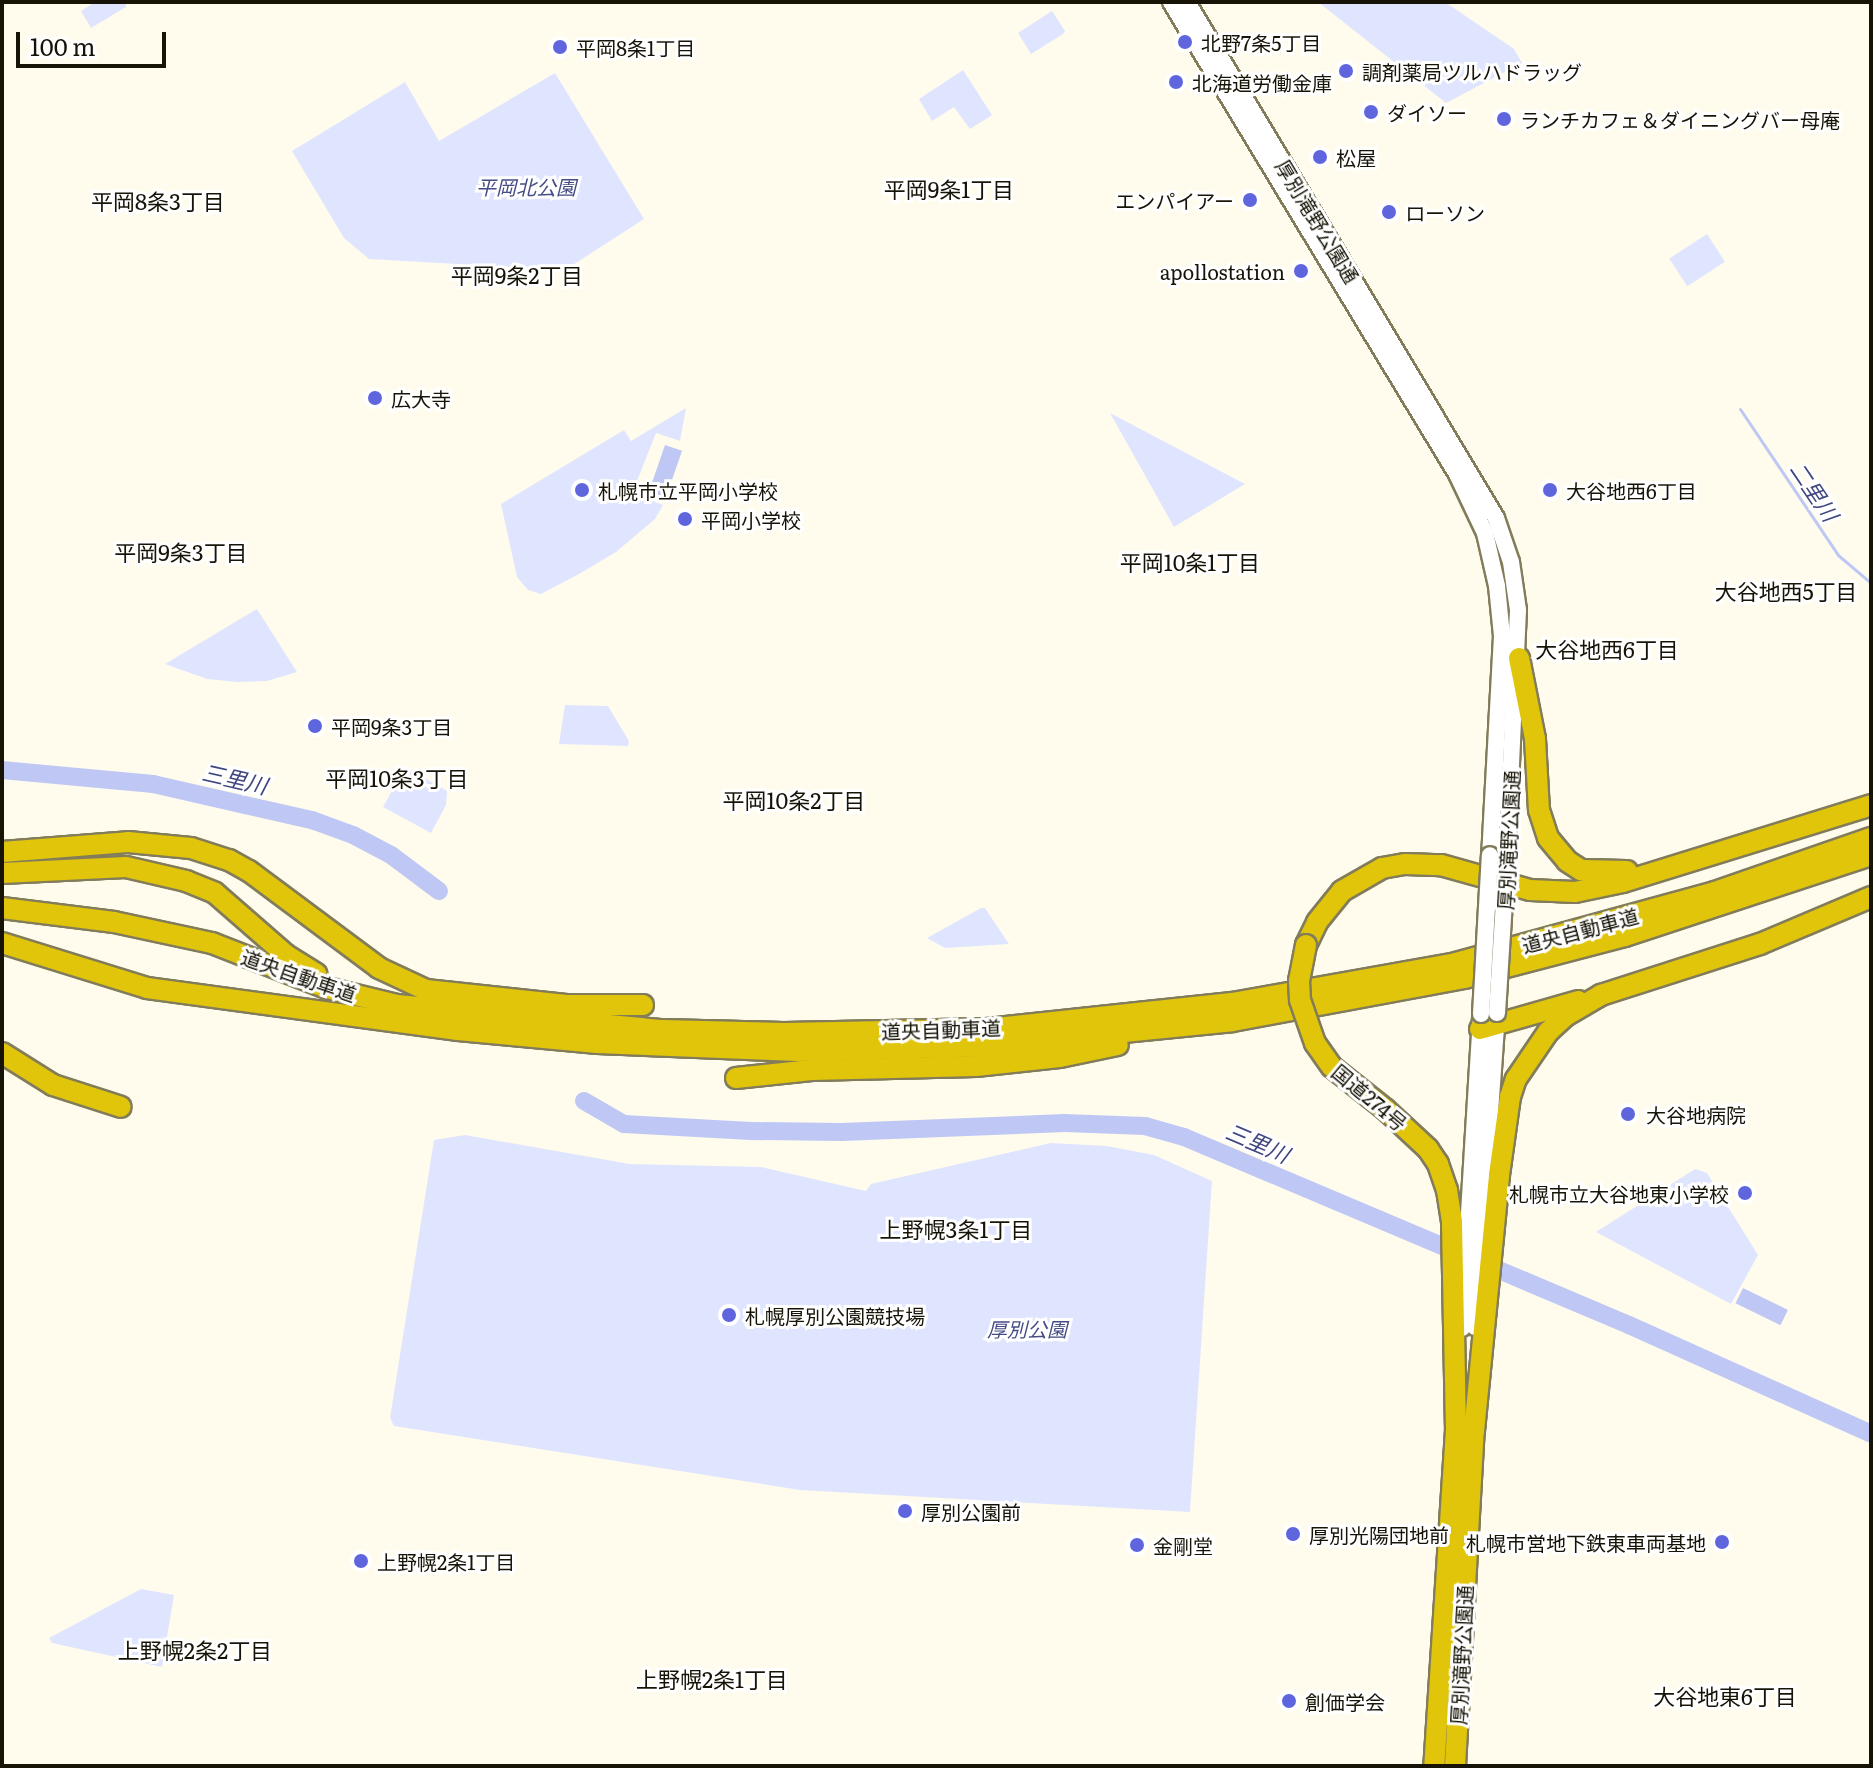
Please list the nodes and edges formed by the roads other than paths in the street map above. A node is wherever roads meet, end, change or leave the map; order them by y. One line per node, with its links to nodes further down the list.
1 (1171, 2): 7 (main road, 厚別滝野公園通)
2 (1187, 2): 3 (main road, 厚別滝野公園通)
3 (1519, 658): 7 (main road, 厚別滝野公園通); 9 (highway)
4 (1871, 805): 9 (highway, 国道274号)
5 (1871, 838): 15 (highway, 道央自動車道)
6 (2, 852): 16 (highway)
7 (1499, 855): 17 (main road, 厚別滝野公園通, bridge)
8 (1871, 855): 18 (highway, 道央自動車道)
9 (1678, 866): 23 (highway, 国道274号, bridge)
10 (2, 873): 15 (highway)
11 (1871, 897): 14 (highway, 国道274号)
12 (2, 908): 15 (highway, 道央自動車道)
13 (2, 943): 18 (highway, 道央自動車道)
14 (1601, 995): 17 (highway); 22 (highway, 国道274号)
15 (397, 1005)
16 (643, 1005)
17 (1489, 1020): 22 (main road, 厚別滝野公園通)
18 (1232, 1021): 20 (highway)
19 (2, 1053): 21 (highway)
20 (736, 1078)
21 (121, 1107)
22 (1481, 1230): 23 (highway, 国道274号)
23 (1469, 1317): 24 (highway, 国道274号); 24 (highway, 国道274号)
24 (1465, 1430): 25 (highway, 厚別滝野公園通); 26 (highway, 厚別滝野公園通)
25 (1434, 1766)
26 (1455, 1766)

